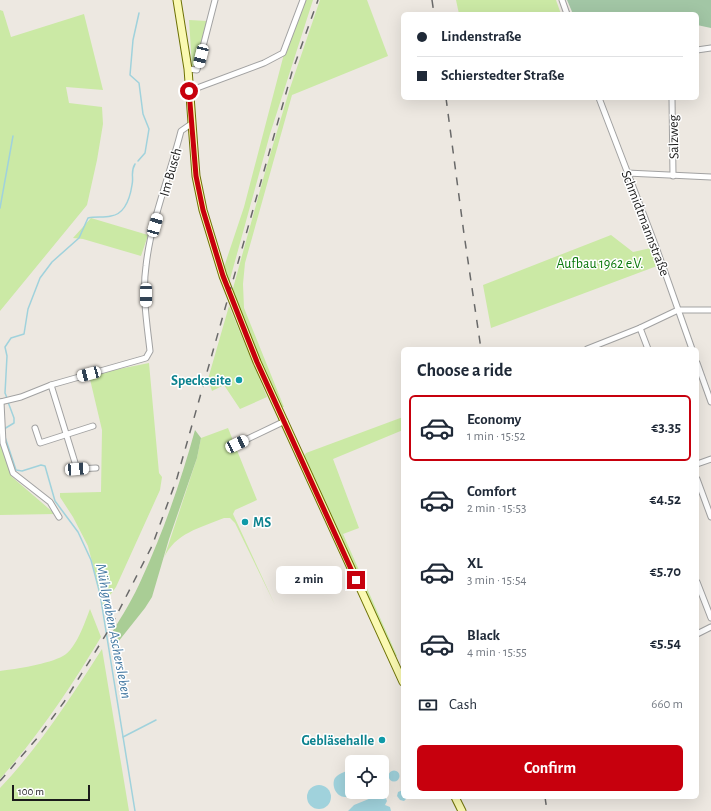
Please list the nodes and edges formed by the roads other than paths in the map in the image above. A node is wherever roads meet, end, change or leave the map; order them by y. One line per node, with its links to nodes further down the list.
1 (177, 0): 8 (street)
2 (215, 0): 8 (street)
3 (303, 0): 9 (street)
4 (562, 0): 5 (street)
5 (566, 12)
6 (711, 48): 7 (street)
7 (699, 50)
8 (188, 69): 9 (street)
9 (189, 91): 12 (street)
10 (600, 100): 13 (street, Schmidtmannstraße)
11 (672, 100): 14 (street, Salzweg)
12 (190, 124): 25 (street, Im Busch); 28 (street)
13 (627, 173): 14 (street); 16 (street, Schmidtmannstraße)
14 (673, 176): 15 (street)
15 (711, 177)
16 (678, 310): 17 (street); 18 (street); 23 (street, Schmidtmannstraße)
17 (711, 310)
18 (640, 328): 19 (street); 22 (street)
19 (605, 342): 20 (street); 21 (street)
20 (592, 347)
21 (606, 347)
22 (647, 347)
23 (691, 347)
24 (699, 369): 27 (street)
25 (51, 385): 26 (street, Im Busch); 31 (street)
26 (4, 401): 37 (street)
27 (711, 402)
28 (285, 422): 32 (street); 43 (street)
29 (93, 426): 31 (street)
30 (35, 428): 31 (street)
31 (66, 434): 35 (street)
32 (237, 444)
33 (711, 459): 34 (street)
34 (699, 463)
35 (96, 468)
36 (699, 484): 38 (street)
37 (59, 517)
38 (711, 517)
39 (699, 587): 40 (street)
40 (711, 618)
41 (711, 628): 42 (street)
42 (699, 633)
43 (401, 678)
44 (456, 799): 45 (street)
45 (462, 811)

